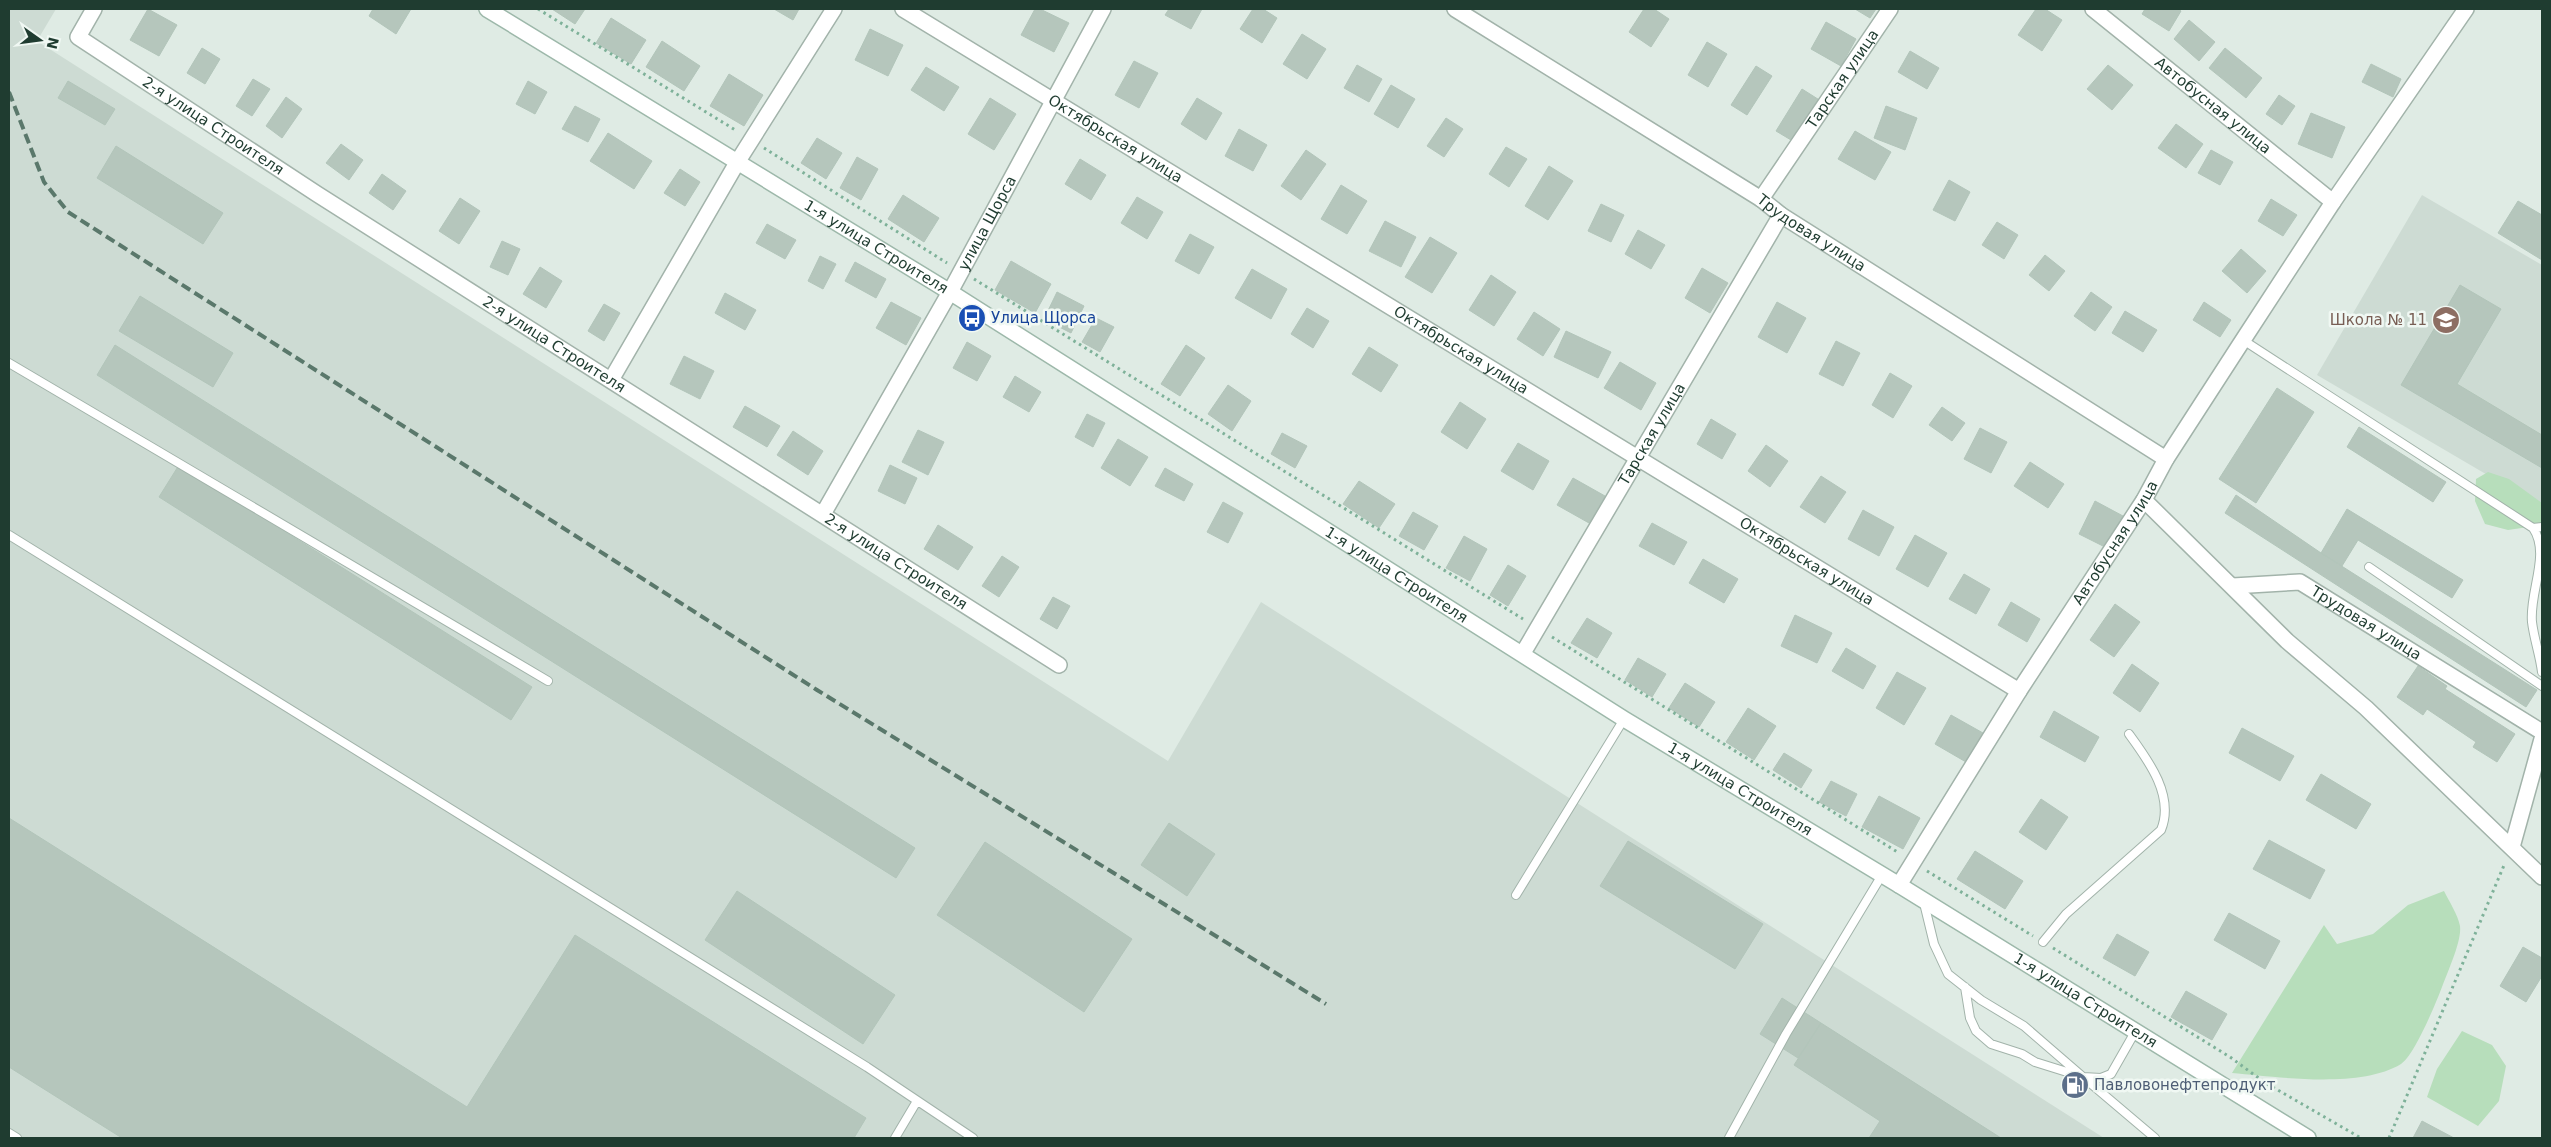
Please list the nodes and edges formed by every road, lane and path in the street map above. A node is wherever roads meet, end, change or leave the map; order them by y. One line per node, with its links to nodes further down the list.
1 (94, 9): 21 (street, 2-я улица Строителя)
2 (486, 9): 13 (street, 1-я улица Строителя)
3 (538, 9): 12 (path)
4 (834, 9): 12 (street)
5 (903, 9): 11 (street, Октябрьская улица)
6 (1103, 9): 11 (street, улица Щорса)
7 (1455, 9): 14 (street, Трудовая улица)
8 (1890, 9): 14 (street, Тарская улица)
9 (2093, 9): 15 (street, Автобусная улица)
10 (2466, 9): 15 (street, Автобусная улица)
11 (1054, 100): 17 (street, улица Щорса); 22 (street, Октябрьская улица)
12 (752, 140): 13 (street); 17 (path)
13 (738, 161): 18 (street, 1-я улица Строителя); 21 (street)
14 (1761, 199): 16 (street, Трудовая улица)
15 (2333, 202): 19 (street, Автобусная улица)
16 (1781, 215): 22 (street, Тарская улица); 23 (street, Трудовая улица)
17 (961, 271): 18 (street, улица Щорса); 31 (path)
18 (950, 292): 25 (street, улица Щорса); 32 (street, 1-я улица Строителя)
19 (2243, 340): 23 (street, Автобусная улица); 27 (lane)
20 (9, 363): 35 (lane)
21 (611, 380): 25 (street, 2-я улица Строителя)
22 (1637, 458): 31 (street, Тарская улица); 37 (street, Октябрьская улица)
23 (2166, 459): 24 (street, Автобусная улица)
24 (2144, 500): 30 (street); 37 (street, Автобусная улица)
25 (823, 514): 33 (street, 2-я улица Строителя)
26 (2542, 527): 27 (lane)
27 (2533, 528): 34 (lane)
28 (9, 535): 53 (lane)
29 (2369, 566): 36 (lane)
30 (2233, 586): 39 (street, Трудовая улица); 42 (street)
31 (1537, 628): 32 (street, Тарская улица); 43 (path)
32 (1523, 653): 38 (street, 1-я улица Строителя)
33 (1059, 666)
34 (2542, 672)
35 (548, 681)
36 (2542, 686)
37 (2019, 691): 43 (street, Автобусная улица)
38 (1624, 719): 44 (street, 1-я улица Строителя); 47 (lane)
39 (2542, 732)
40 (2129, 734): 49 (lane)
41 (2542, 739): 42 (street)
42 (2512, 847): 45 (street); 62 (path)
43 (1913, 862): 46 (street, Автобусная улица); 49 (path)
44 (1882, 875): 46 (street, 1-я улица Строителя); 59 (lane)
45 (2542, 877)
46 (1899, 885): 48 (street, 1-я улица Строителя)
47 (1516, 895)
48 (1924, 901): 50 (lane); 51 (street, 1-я улица Строителя)
49 (2043, 942): 61 (path)
50 (1965, 987): 52 (lane); 52 (lane)
51 (2135, 1032): 52 (lane); 55 (street, 1-я улица Строителя)
52 (2083, 1077): 60 (lane)
53 (917, 1101): 57 (lane); 58 (lane)
54 (9, 1133): 56 (lane)
55 (2304, 1137)
56 (17, 1138)
57 (895, 1138)
58 (973, 1138)
59 (1729, 1138)
60 (2154, 1138)
61 (2361, 1138)
62 (2388, 1138)

